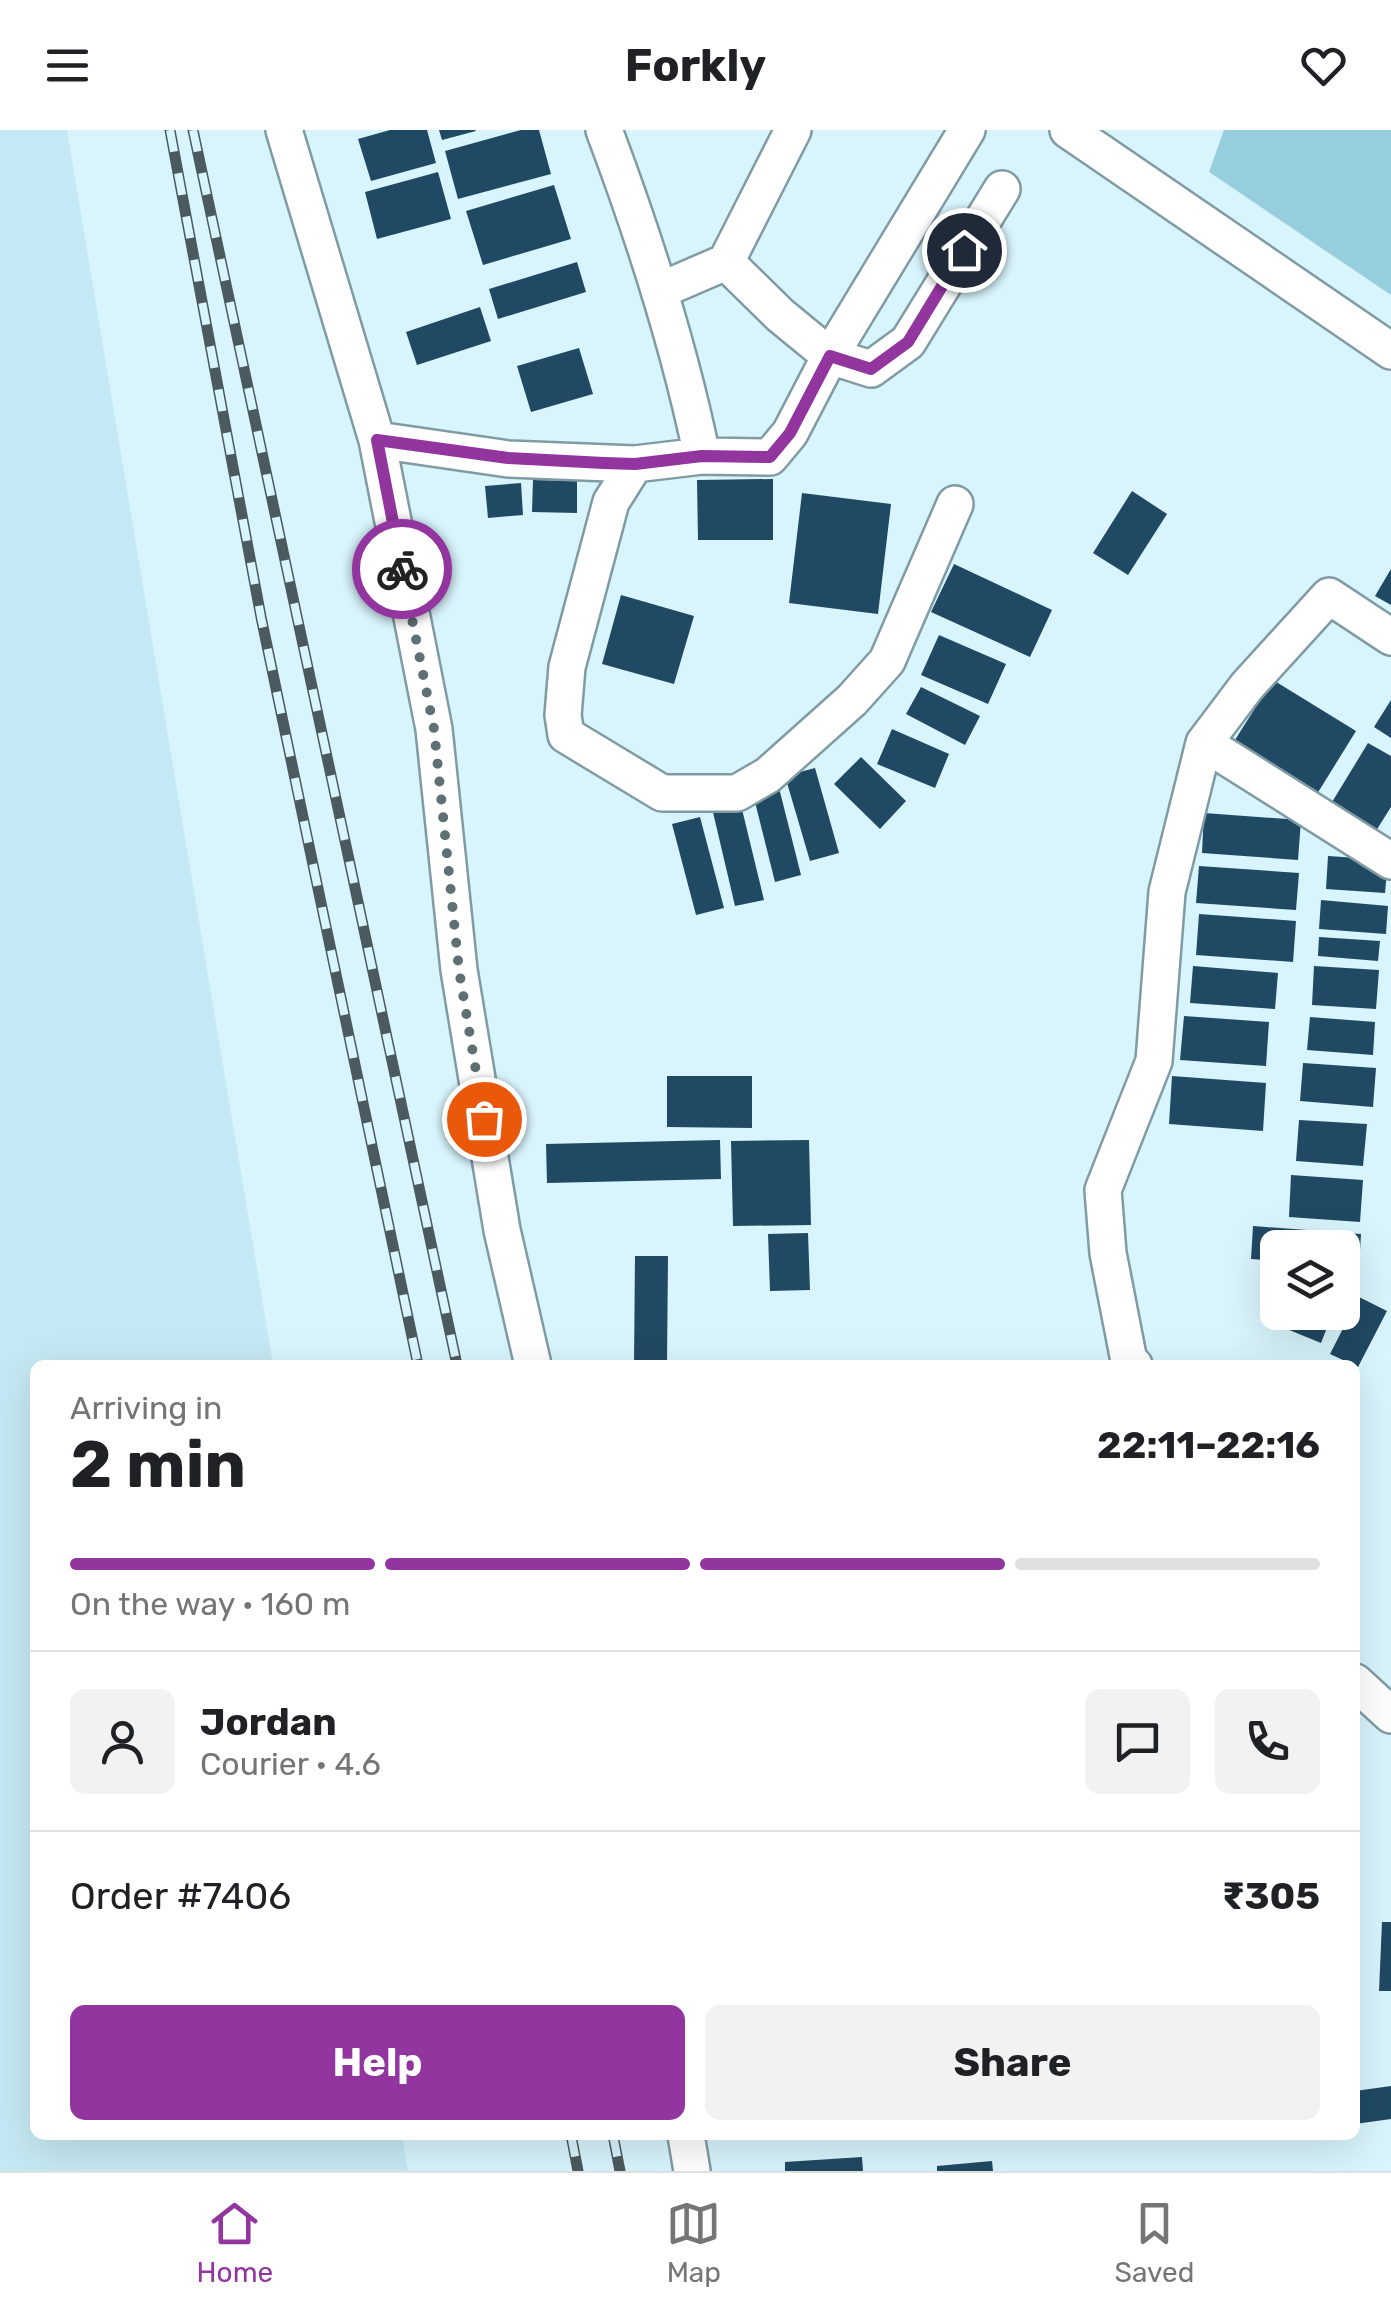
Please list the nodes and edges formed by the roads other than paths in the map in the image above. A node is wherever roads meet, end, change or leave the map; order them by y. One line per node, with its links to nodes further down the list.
1 (284, 130): 11 (street)
2 (604, 130): 8 (street)
3 (793, 130): 7 (street)
4 (967, 130): 10 (street)
5 (1068, 130): 9 (street)
6 (1002, 189): 10 (street)
7 (726, 262): 8 (street); 10 (street)
8 (659, 291): 12 (street)
9 (1391, 352)
10 (830, 356): 12 (street)
11 (377, 440): 13 (street); 18 (street)
12 (702, 456): 13 (street)
13 (635, 464): 14 (street)
14 (955, 504)
15 (1391, 637): 16 (street)
16 (1204, 742): 17 (street); 19 (street)
17 (1391, 861)
18 (532, 1360)
19 (1129, 1360)
20 (1360, 1687): 21 (street)
21 (1391, 1715)
22 (687, 2140): 23 (street)
23 (692, 2171)

